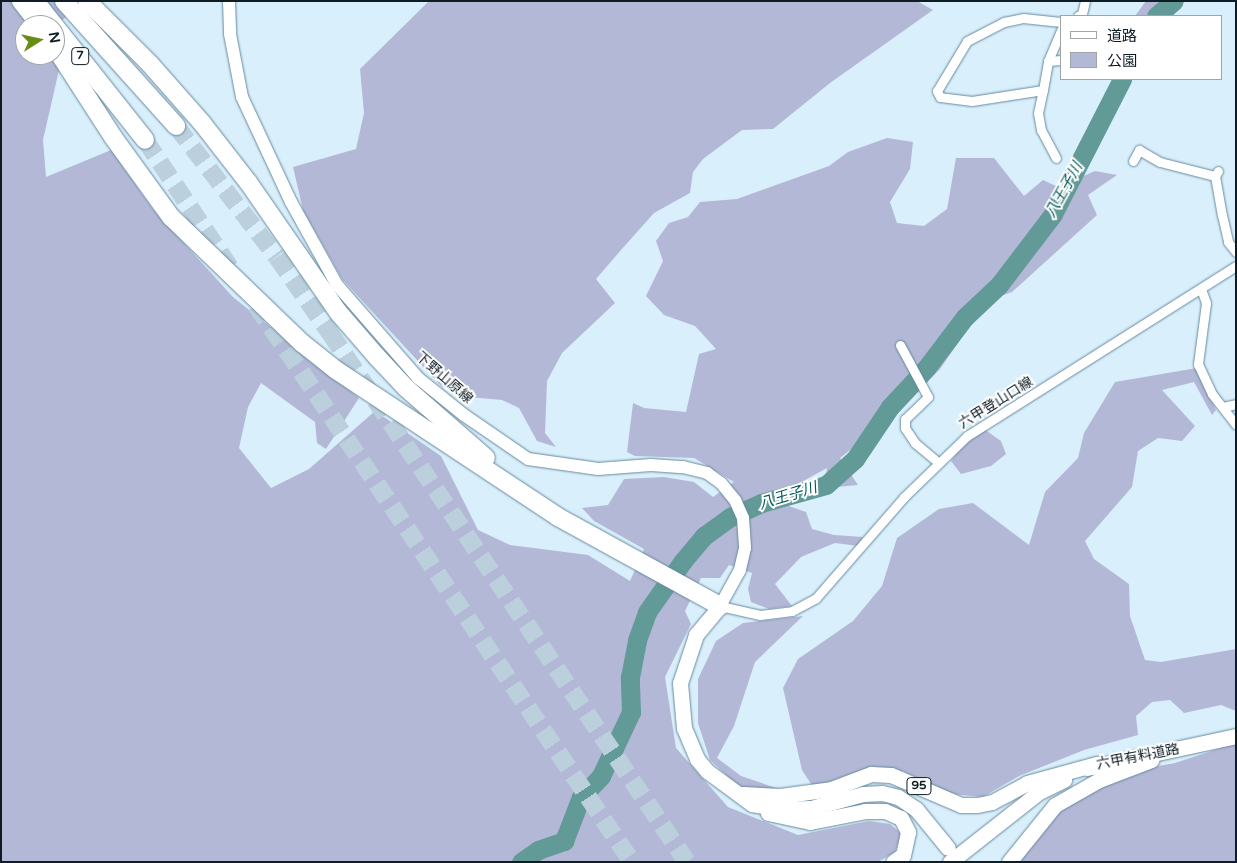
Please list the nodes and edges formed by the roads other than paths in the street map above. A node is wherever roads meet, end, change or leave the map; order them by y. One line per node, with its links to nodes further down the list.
1 (20, 1): 7 (highway)
2 (35, 1): 16 (highway, 7)
3 (64, 1): 15 (highway, 7)
4 (87, 1): 27 (highway)
5 (229, 1): 28 (street, 下野山原線)
6 (1084, 1): 8 (street)
7 (32, 15)
8 (1080, 15)
9 (1060, 22): 14 (street)
10 (1060, 32): 11 (street)
11 (1048, 60): 12 (street); 14 (street)
12 (1060, 60)
13 (65, 63): 27 (highway)
14 (1043, 90): 17 (street)
15 (176, 126)
16 (146, 140)
17 (1056, 158)
18 (1133, 161): 19 (street)
19 (1236, 252)
20 (1234, 269): 21 (street, 六甲登山口線)
21 (1201, 289): 24 (street); 26 (street, 六甲登山口線)
22 (900, 345): 26 (street)
23 (1236, 404): 24 (street)
24 (1223, 407): 25 (street)
25 (1236, 425)
26 (939, 463): 28 (street, 六甲登山口線)
27 (558, 517): 28 (highway)
28 (720, 606): 32 (main road, 95)
29 (1236, 736): 30 (main road, 六甲有料道路 / 95)
30 (1190, 746): 31 (main road, 六甲有料道路 / 95); 35 (main road, 95)
31 (1096, 764): 32 (main road, 95); 33 (main road, 六甲有料道路 / 95)
32 (736, 793): 33 (main road, 95); 34 (main road, 95)
33 (949, 855)
34 (893, 862)
35 (1009, 862)

